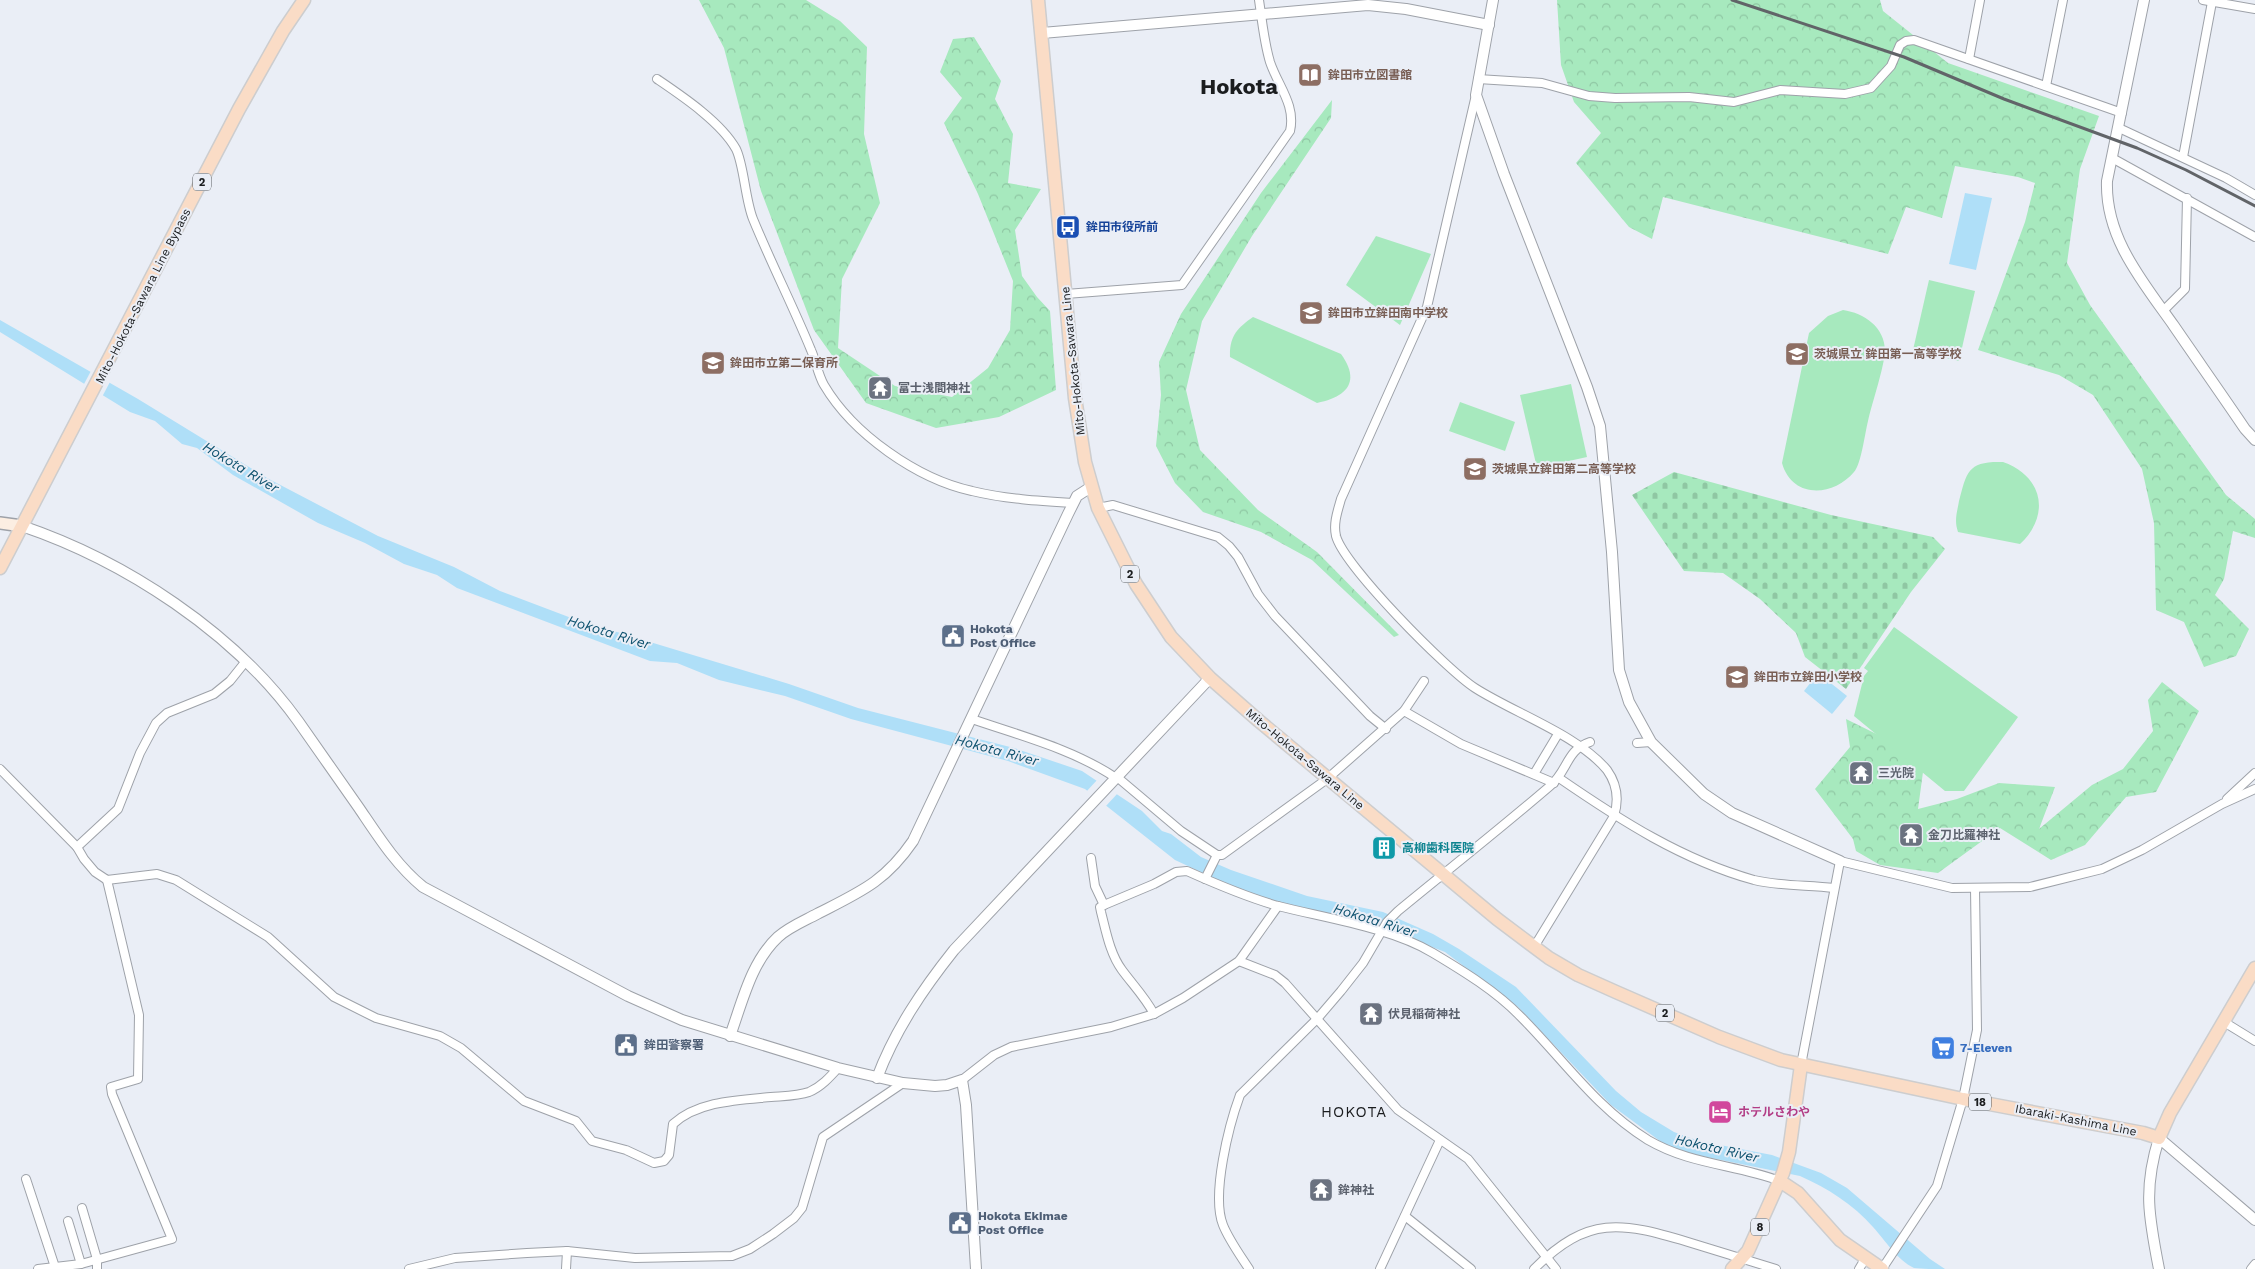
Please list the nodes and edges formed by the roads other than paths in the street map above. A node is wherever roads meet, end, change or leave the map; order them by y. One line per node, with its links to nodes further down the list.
1 (304, 0): 33 (main road, Mito-Hokota-Sawara Line Bypass / 2)
2 (1038, 0): 13 (main road, Mito-Hokota-Sawara Line / 2)
3 (1259, 0): 11 (street)
4 (1493, 0): 12 (street)
5 (1980, 0): 14 (street)
6 (2063, 0): 17 (street)
7 (2144, 0): 19 (street)
8 (2203, 0): 9 (street)
9 (2212, 2): 10 (street); 22 (street)
10 (2255, 9)
11 (1261, 15): 12 (street); 13 (street); 26 (street)
12 (1489, 25): 16 (street)
13 (1042, 33): 26 (main road, Mito-Hokota-Sawara Line / 2)
14 (1969, 59): 16 (street); 17 (street)
15 (657, 79): 30 (street)
16 (1478, 79): 18 (street)
17 (2046, 86): 19 (street)
18 (1476, 95): 41 (street); 43 (street)
19 (2122, 113): 20 (street)
20 (2119, 128): 21 (street); 22 (street)
21 (2112, 158): 24 (street); 27 (street)
22 (2183, 158): 23 (street)
23 (2255, 195)
24 (2187, 198): 25 (street); 27 (street)
25 (2255, 237)
26 (1066, 294): 29 (main road, Mito-Hokota-Sawara Line / 2)
27 (2163, 311): 28 (street)
28 (2255, 440)
29 (1091, 487): 30 (street); 31 (main road, Mito-Hokota-Sawara Line / 2)
30 (1073, 503): 39 (street)
31 (1098, 508): 36 (main road, Mito-Hokota-Sawara Line / 2); 40 (street)
32 (0, 523): 33 (main road)
33 (22, 526): 34 (main road, Mito-Hokota-Sawara Line Bypass / 2); 35 (street)
34 (0, 568)
35 (246, 661): 55 (street); 73 (street)
36 (1210, 678): 49 (street); 50 (main road, Mito-Hokota-Sawara Line / 2)
37 (1424, 681): 38 (street)
38 (1404, 711): 40 (street); 48 (street)
39 (971, 721): 49 (street); 73 (street)
40 (1386, 729): 50 (street)
41 (1558, 734): 45 (street); 48 (street)
42 (1590, 742): 45 (street)
43 (1651, 742): 44 (street); 58 (street)
44 (1638, 743)
45 (1578, 746): 51 (street); 54 (street)
46 (0, 769): 55 (street)
47 (2255, 773): 53 (street)
48 (1534, 774): 51 (street)
49 (1116, 779): 56 (street); 77 (street)
50 (1327, 779): 56 (street); 59 (main road, Mito-Hokota-Sawara Line / 2)
51 (1557, 780): 54 (street); 59 (street)
52 (2255, 789): 53 (street)
53 (2222, 804): 63 (street)
54 (1614, 816): 62 (street); 67 (street)
55 (77, 846): 61 (street)
56 (1217, 856): 60 (street)
57 (1091, 858): 64 (street)
58 (1840, 861): 62 (street); 63 (street)
59 (1443, 874): 66 (street); 67 (main road, Mito-Hokota-Sawara Line / 2)
60 (1206, 877): 64 (street); 65 (street)
61 (107, 880): 76 (street); 92 (street)
62 (1834, 888): 75 (street)
63 (1975, 888): 80 (street)
64 (1104, 905): 70 (street)
65 (1278, 906): 66 (street); 68 (street)
66 (1382, 930): 71 (street); 83 (street)
67 (1534, 947): 75 (main road, Mito-Hokota-Sawara Line / 2)
68 (1239, 961): 70 (street); 71 (street)
69 (2255, 968): 72 (main road)
70 (1154, 1014): 78 (street)
71 (1317, 1019): 82 (street); 102 (street)
72 (2224, 1022): 74 (street); 81 (main road)
73 (730, 1036): 76 (street)
74 (2255, 1041)
75 (1801, 1065): 80 (main road, Ibaraki-Kashima Line / 18); 83 (main road)
76 (838, 1068): 77 (street)
77 (877, 1078): 79 (street)
78 (962, 1080): 79 (street); 101 (street)
79 (903, 1083): 89 (street)
80 (1963, 1099): 81 (main road, Ibaraki-Kashima Line / 18); 109 (street)
81 (2159, 1138): 87 (street); 110 (street)
82 (1440, 1140): 86 (street); 90 (street)
83 (1782, 1177): 91 (main road, 8); 94 (main road)
84 (26, 1179): 96 (street)
85 (82, 1208): 92 (street)
86 (1405, 1216): 103 (street); 104 (street)
87 (2255, 1220)
88 (68, 1221): 93 (street)
89 (567, 1252): 99 (street); 100 (street)
90 (1546, 1257): 91 (street); 105 (street); 106 (street)
91 (1743, 1258): 107 (main road, 8); 108 (street)
92 (97, 1259): 93 (street); 98 (street)
93 (81, 1264): 96 (street)
94 (1862, 1264): 109 (main road)
95 (2255, 1264): 111 (street)
96 (55, 1267): 97 (street)
97 (38, 1269)
98 (97, 1269)
99 (409, 1269)
100 (566, 1269)
101 (976, 1269)
102 (1249, 1269)
103 (1380, 1269)
104 (1471, 1269)
105 (1534, 1269)
106 (1556, 1269)
107 (1732, 1269)
108 (1776, 1269)
109 (1882, 1269)
110 (2159, 1269)
111 (2251, 1269)

